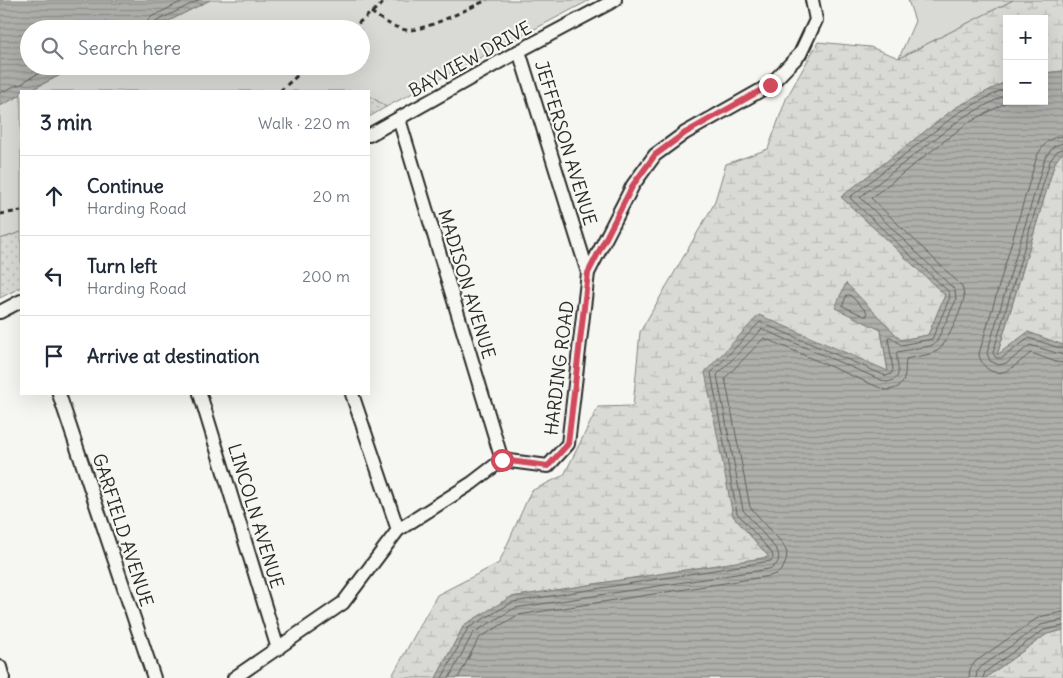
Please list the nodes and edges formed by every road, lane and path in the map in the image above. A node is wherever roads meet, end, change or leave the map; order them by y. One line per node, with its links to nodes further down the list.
1 (387, 0): 5 (path)
2 (487, 0): 5 (path)
3 (615, 0): 7 (street, BAYVIEW DRIVE)
4 (812, 0): 14 (street, HARDING ROAD)
5 (371, 12): 6 (path)
6 (362, 20)
7 (519, 51): 10 (street, BAYVIEW DRIVE); 14 (street, JEFFERSON AVENUE)
8 (298, 75): 9 (path)
9 (281, 90)
10 (399, 119): 11 (street, BAYVIEW DRIVE); 20 (street, MADISON AVENUE)
11 (370, 134)
12 (20, 211): 13 (path)
13 (0, 214)
14 (588, 273): 20 (street, HARDING ROAD)
15 (20, 302): 16 (street)
16 (0, 312)
17 (59, 395): 25 (street, GARFIELD AVENUE)
18 (200, 395): 22 (street, LINCOLN AVENUE)
19 (352, 395): 21 (street)
20 (502, 460): 21 (street)
21 (398, 530): 22 (street)
22 (278, 649): 26 (street)
23 (0, 667): 24 (street)
24 (3, 678)
25 (154, 678)
26 (234, 678)

